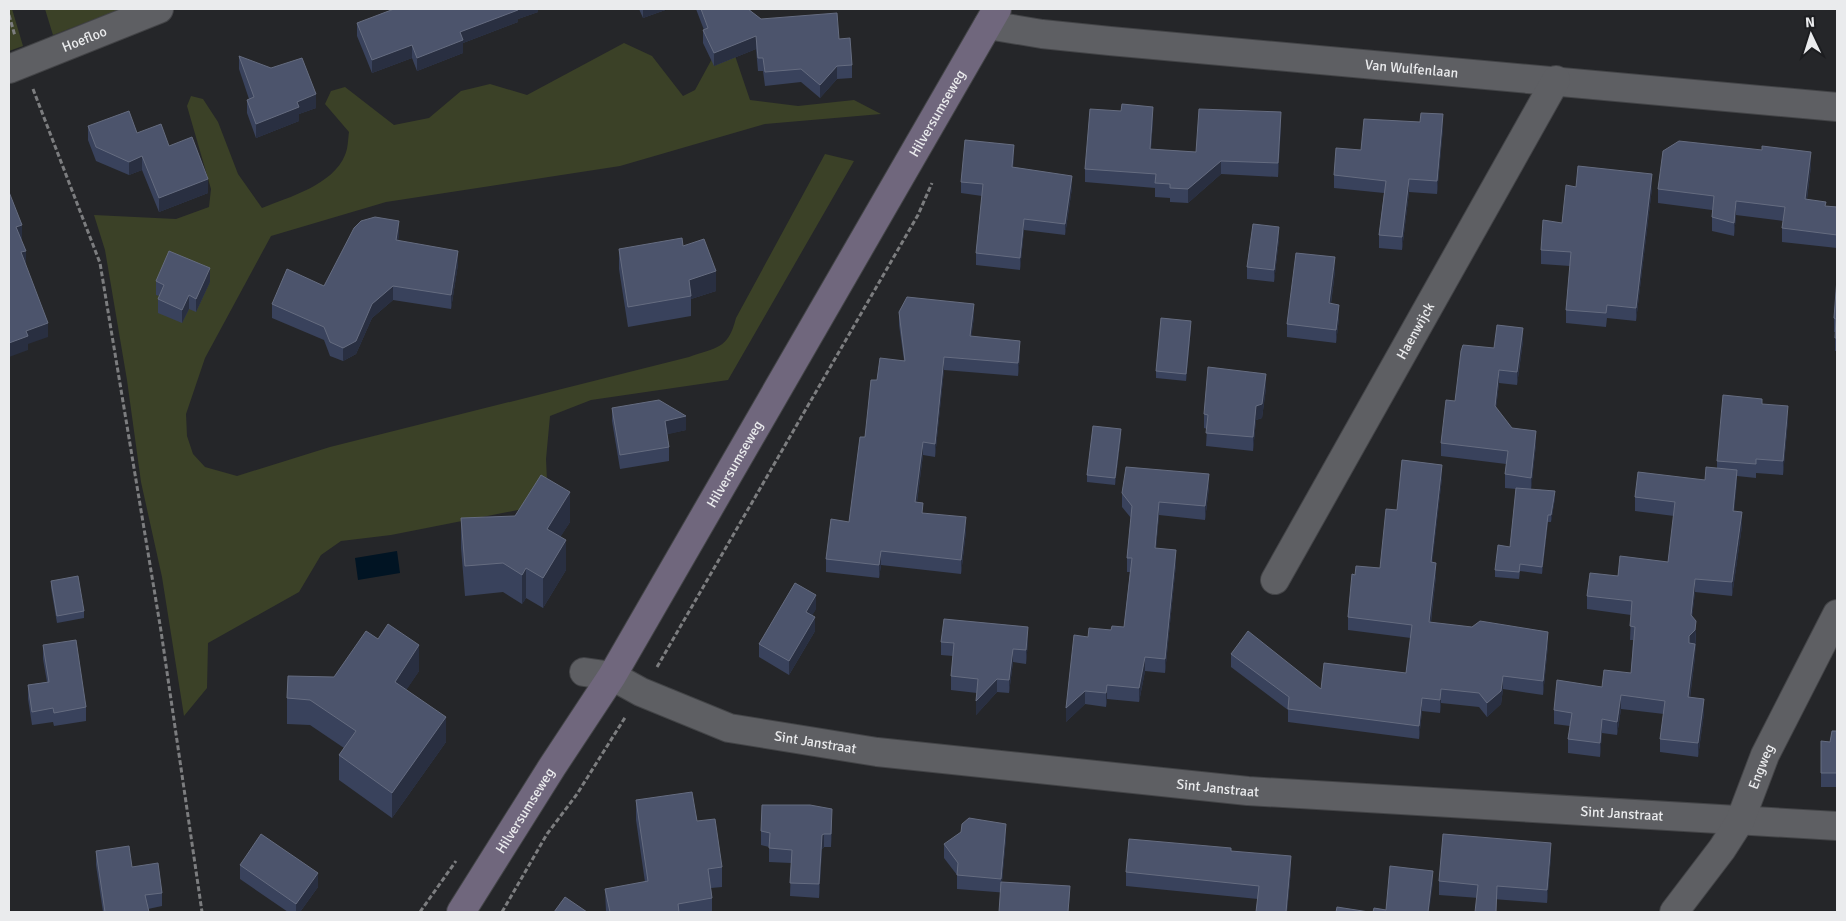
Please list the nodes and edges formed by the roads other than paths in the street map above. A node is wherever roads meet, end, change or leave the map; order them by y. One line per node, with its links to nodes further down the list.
1 (159, 9): 3 (street, Hoefloo)
2 (993, 17): 4 (street, Van Wulfenlaan); 9 (main road, Hilversumseweg)
3 (16, 66)
4 (1556, 80): 5 (street, Van Wulfenlaan); 6 (street, Haenwijck)
5 (1837, 107)
6 (1274, 580)
7 (1837, 614): 10 (street, Engweg)
8 (584, 672): 9 (street)
9 (612, 676): 10 (street, Sint Janstraat); 12 (main road, Hilversumseweg)
10 (1740, 821): 11 (street, Sint Janstraat); 13 (street, Engweg)
11 (1837, 826)
12 (461, 912)
13 (1674, 912)

